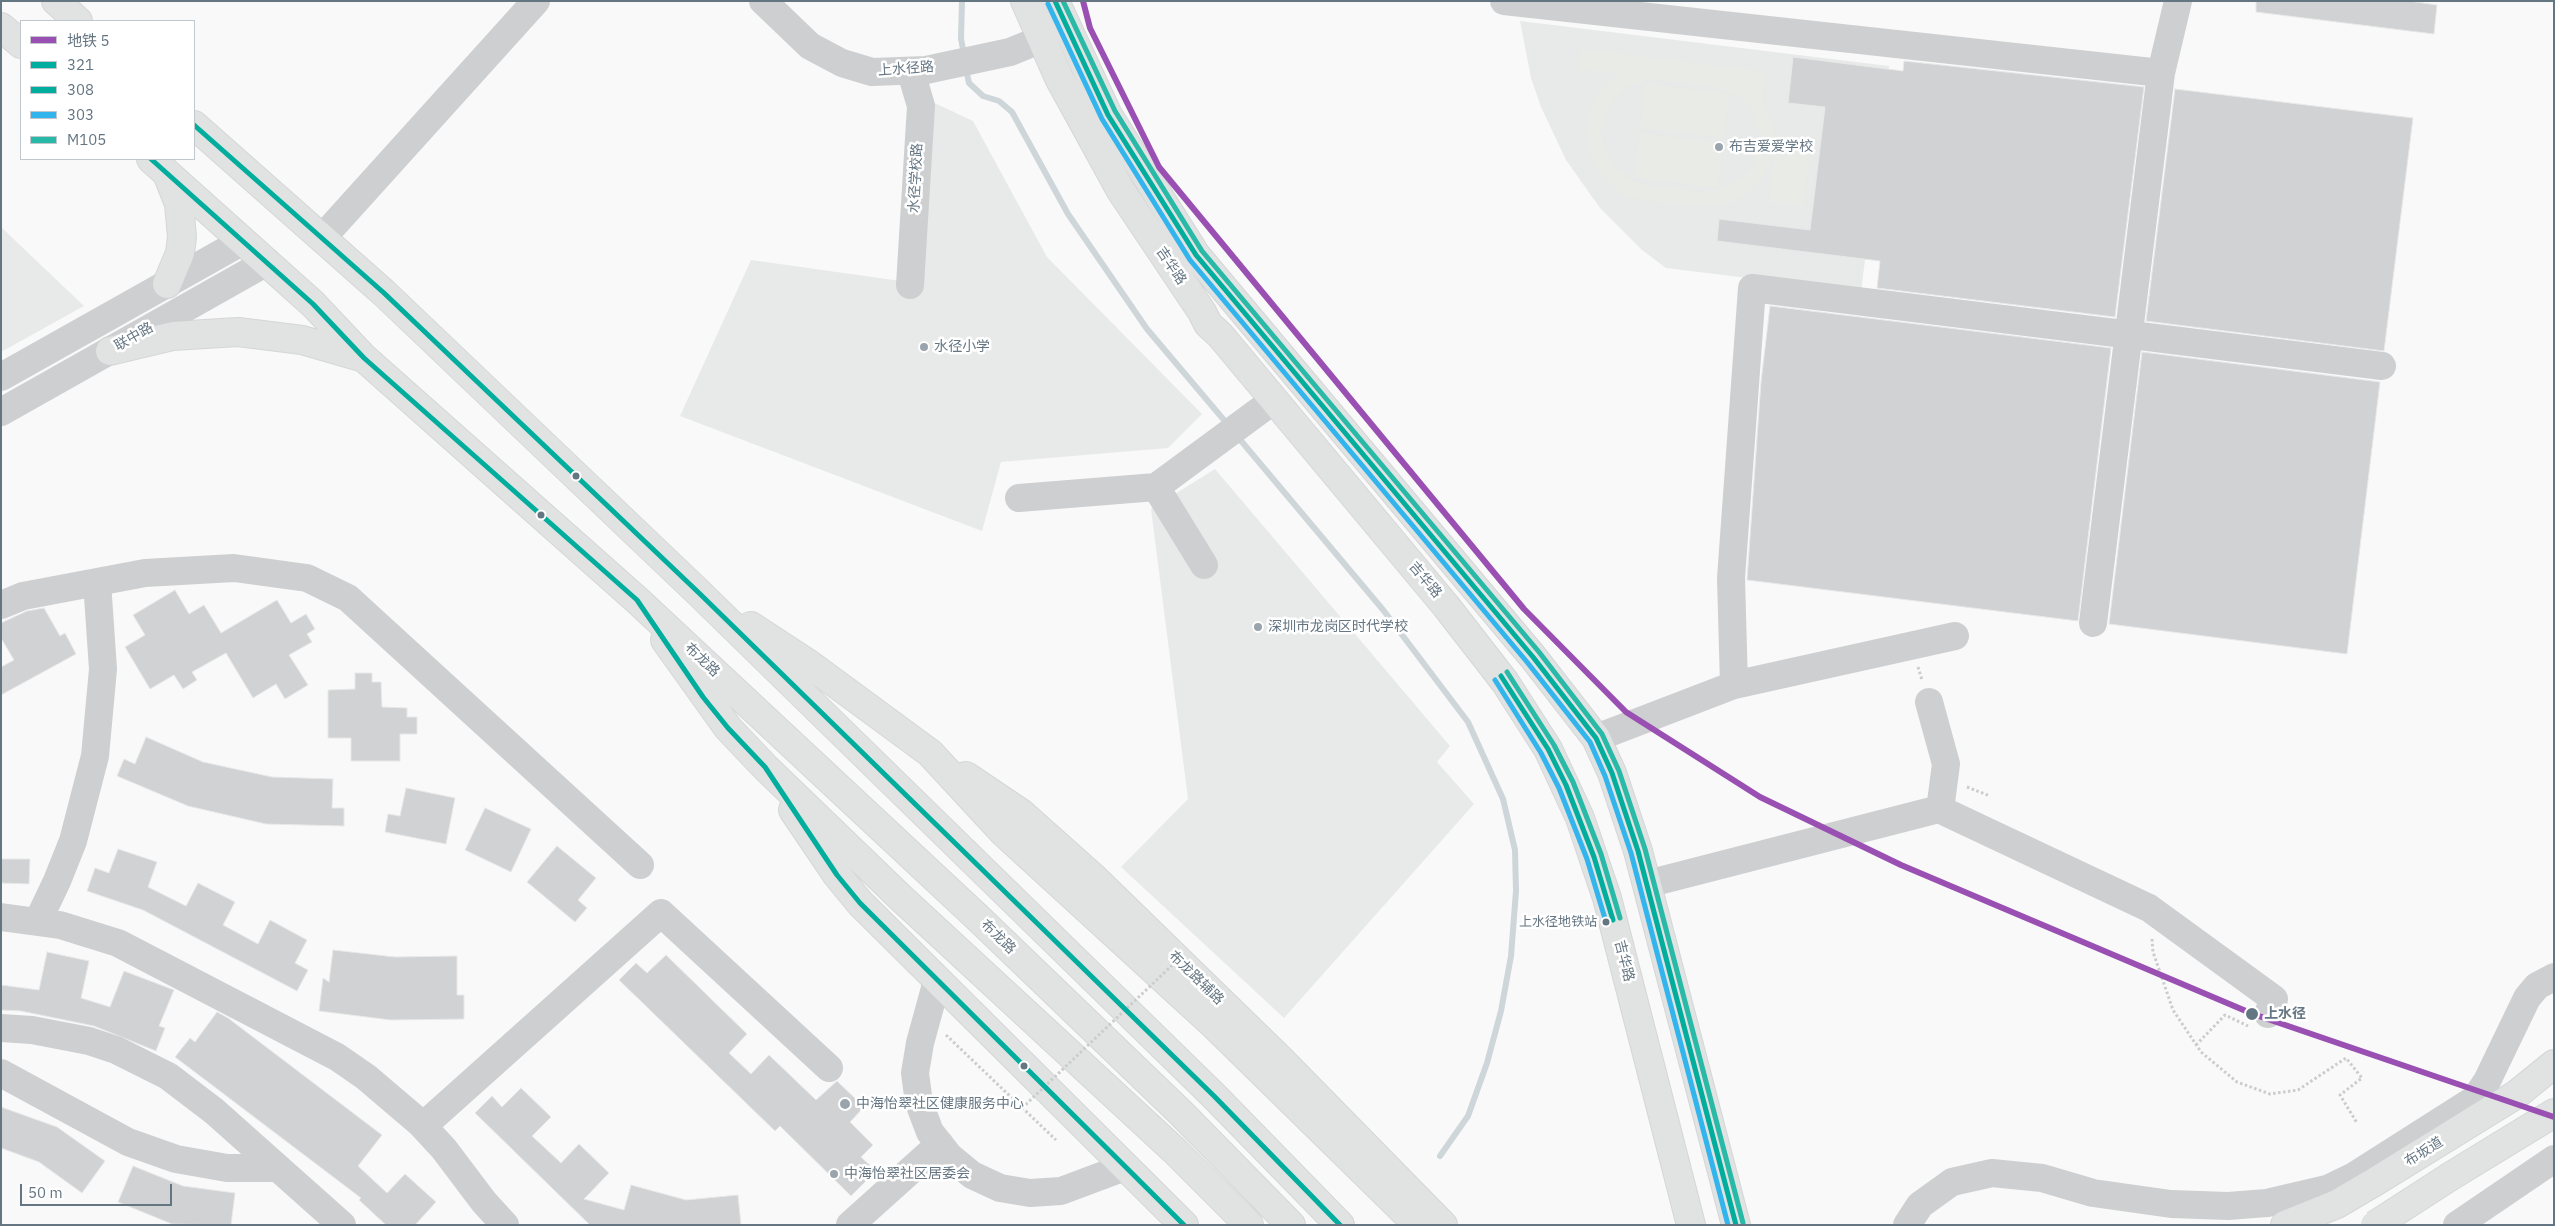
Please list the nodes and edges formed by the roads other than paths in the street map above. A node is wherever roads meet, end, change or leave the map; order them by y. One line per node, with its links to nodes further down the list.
1 (56, 1): 8 (main road)
2 (536, 1): 17 (street)
3 (762, 1): 13 (street, 上水径路)
4 (1025, 1): 11 (main road, 吉华路)
5 (1055, 1): 10 (main road, 吉华路)
6 (1504, 1): 14 (street)
7 (2178, 1): 14 (street)
8 (77, 20)
9 (1, 27): 12 (main road)
10 (1067, 29): 11 (street, 上水径路); 40 (main road, 吉华路)
11 (1042, 39): 13 (street, 上水径路); 27 (main road, 吉华路)
12 (20, 43)
13 (919, 71): 21 (street, 水径学校路)
14 (2161, 73): 22 (street)
15 (195, 126): 17 (main road)
16 (158, 166): 18 (main road, 布龙路); 20 (main road)
17 (322, 238): 33 (main road)
18 (243, 241): 19 (main road, 布龙路); 20 (street)
19 (267, 262): 23 (street, 联中路); 24 (main road, 布龙路)
20 (167, 284): 26 (street)
21 (910, 285)
22 (2128, 334): 25 (street); 36 (street); 38 (street)
23 (110, 351): 24 (main road); 28 (street, 联中路)
24 (364, 358): 34 (main road, 布龙路)
25 (2382, 366)
26 (1, 377)
27 (1274, 400): 29 (street); 70 (main road, 吉华路)
28 (1, 412)
29 (1156, 486): 30 (street); 31 (street)
30 (1019, 498)
31 (1204, 565)
32 (97, 582): 35 (street); 44 (street); 47 (street)
33 (699, 593): 41 (main road); 67 (main road)
34 (638, 600): 42 (main road); 66 (main road, 布龙路)
35 (1, 605)
36 (2093, 623)
37 (1955, 636): 38 (street)
38 (1734, 685): 40 (street)
39 (1930, 702): 43 (street)
40 (1596, 738): 45 (main road, 吉华路)
41 (930, 754): 68 (main road); 69 (main road, 布龙路辅路)
42 (765, 767): 49 (main road); 65 (main road)
43 (1940, 810): 45 (street); 50 (street)
44 (640, 865)
45 (1647, 884): 71 (main road, 吉华路)
46 (1, 917): 47 (street)
47 (38, 920): 56 (street)
48 (2554, 977): 72 (street)
49 (937, 981): 57 (street); 59 (main road)
50 (2262, 1022)
51 (1, 1028): 60 (street)
52 (2554, 1064): 73 (main road, 布坂道)
53 (829, 1068): 56 (street)
54 (1, 1072): 60 (street)
55 (2554, 1113): 74 (main road, bridge)
56 (423, 1126): 62 (street)
57 (940, 1144): 59 (street); 63 (street)
58 (2554, 1159): 75 (street)
59 (1126, 1167): 64 (main road)
60 (278, 1168): 61 (street)
61 (342, 1225)
62 (505, 1225)
63 (850, 1225)
64 (1184, 1225)
65 (1249, 1225)
66 (1291, 1225)
67 (1340, 1225)
68 (1418, 1225)
69 (1443, 1225)
70 (1691, 1225)
71 (1736, 1225)
72 (1907, 1225)
73 (2285, 1225)
74 (2375, 1225)
75 (2457, 1225)

